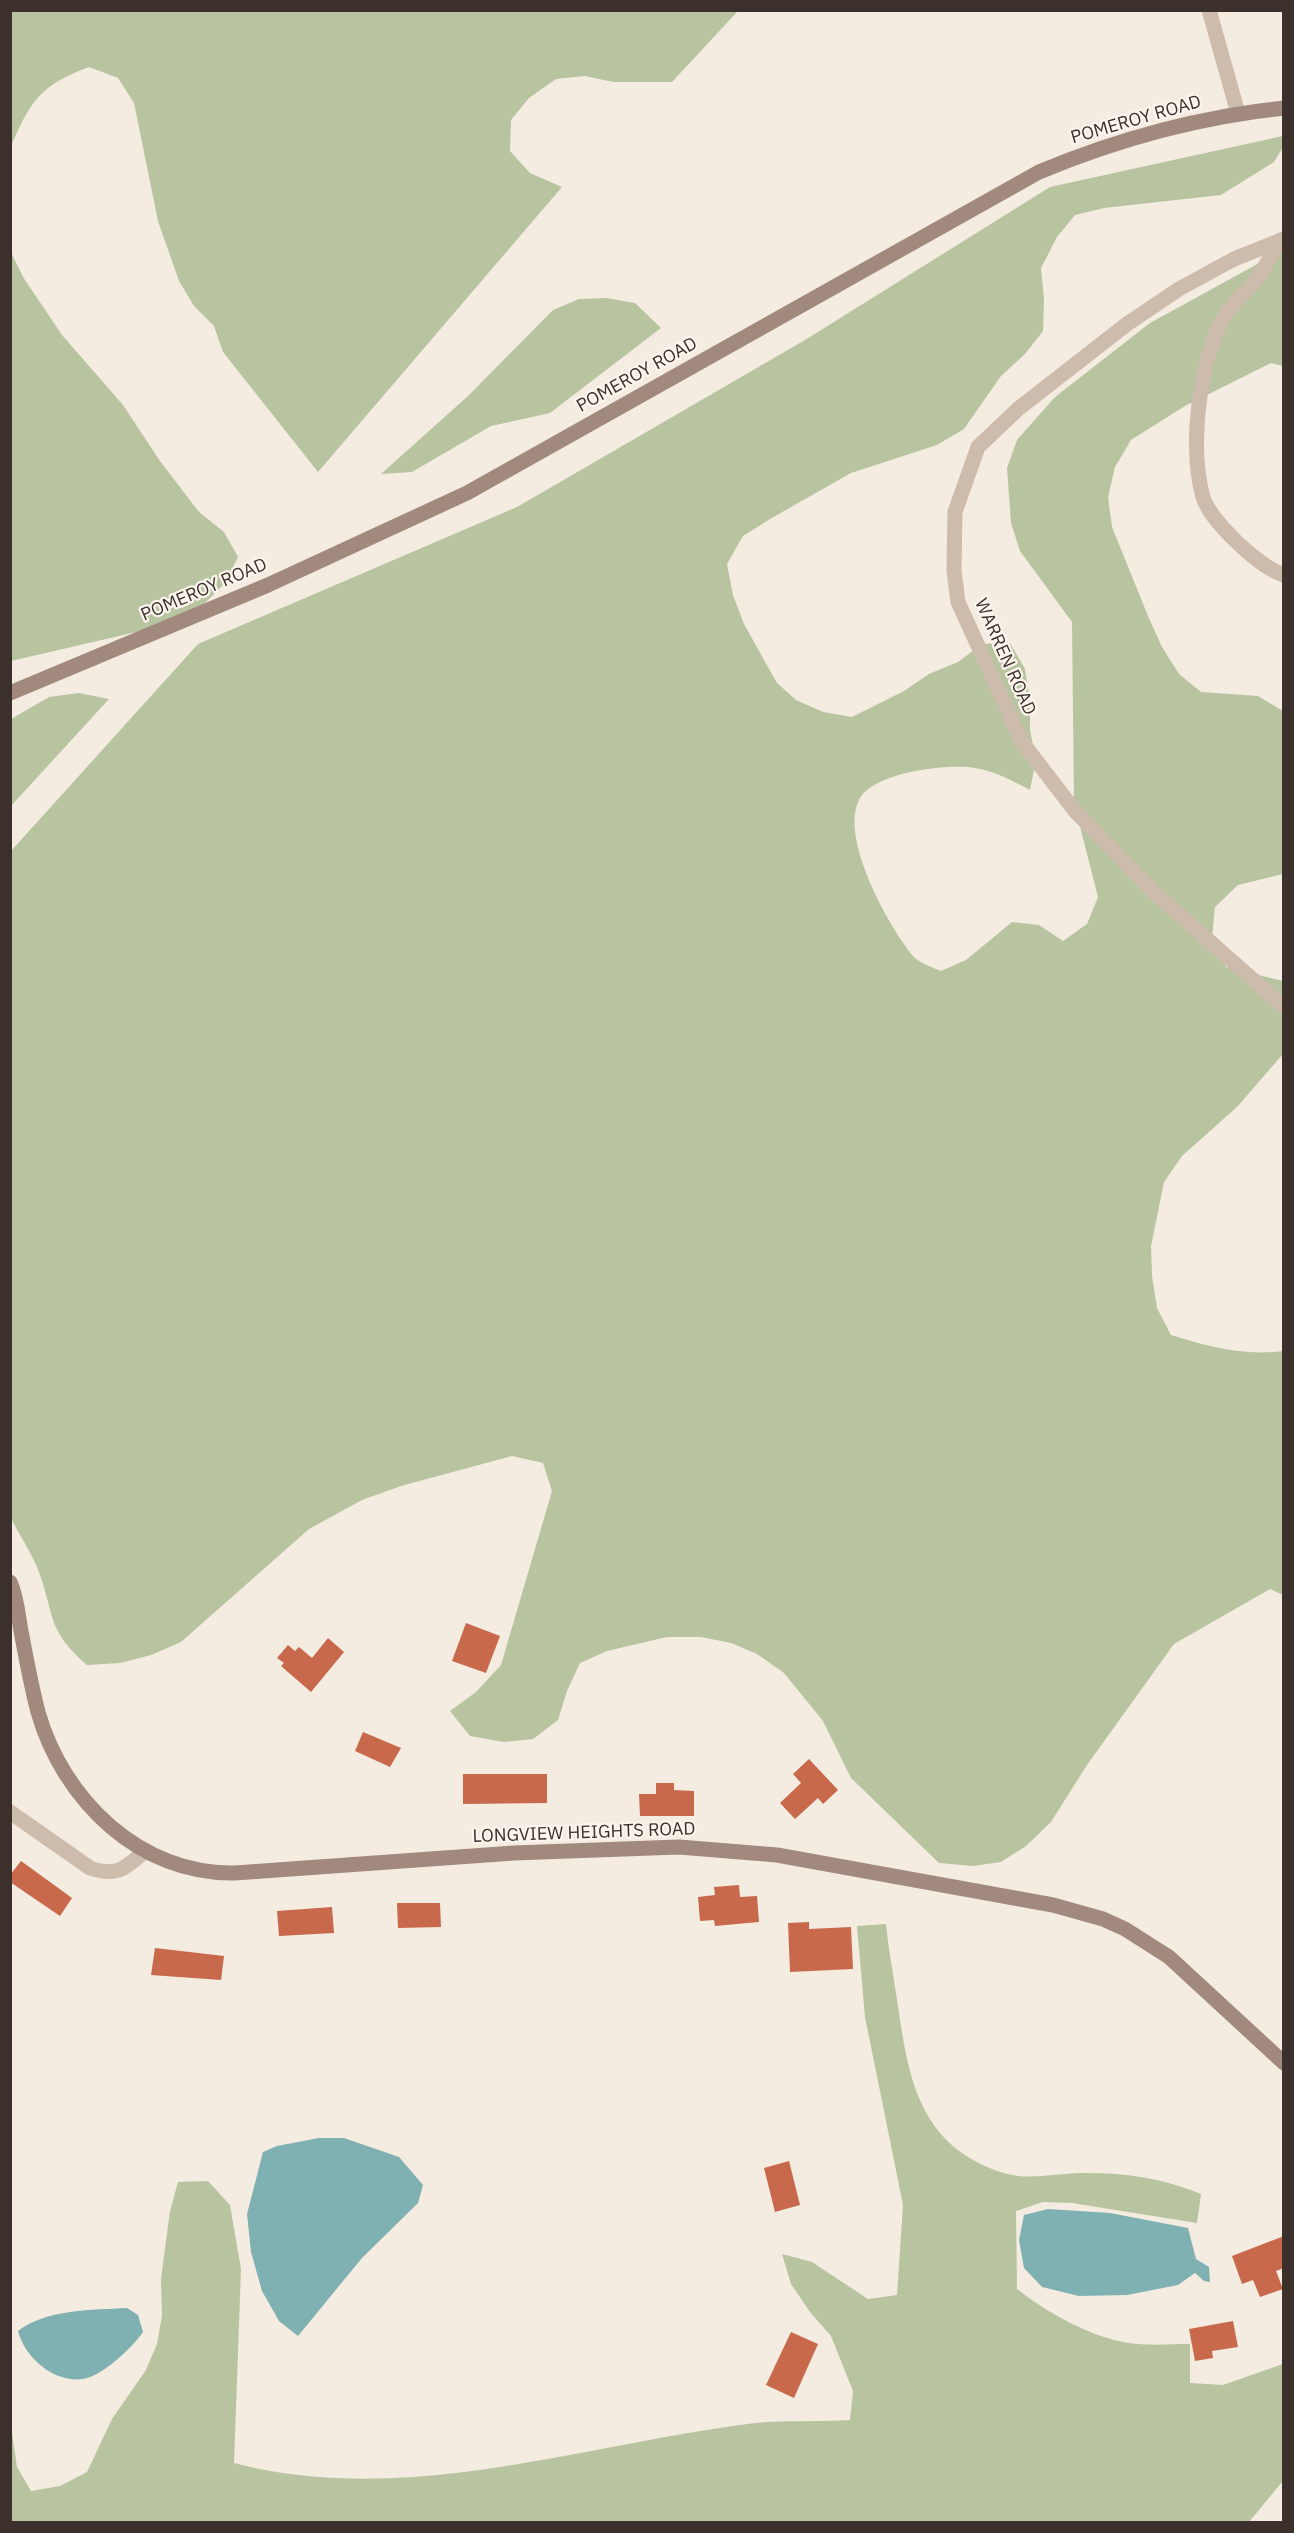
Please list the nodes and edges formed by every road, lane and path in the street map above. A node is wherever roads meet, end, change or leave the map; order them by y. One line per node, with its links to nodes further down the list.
1 (1209, 10): 3 (street)
2 (1284, 108): 3 (street, POMEROY ROAD)
3 (1238, 113): 6 (street, POMEROY ROAD)
4 (1282, 239): 5 (street); 7 (street, WARREN ROAD)
5 (1284, 575)
6 (10, 693)
7 (1284, 1006)
8 (10, 1582): 10 (street, LONGVIEW HEIGHTS ROAD)
9 (10, 1812): 10 (street)
10 (144, 1852): 11 (street, LONGVIEW HEIGHTS ROAD)
11 (1284, 2063)

